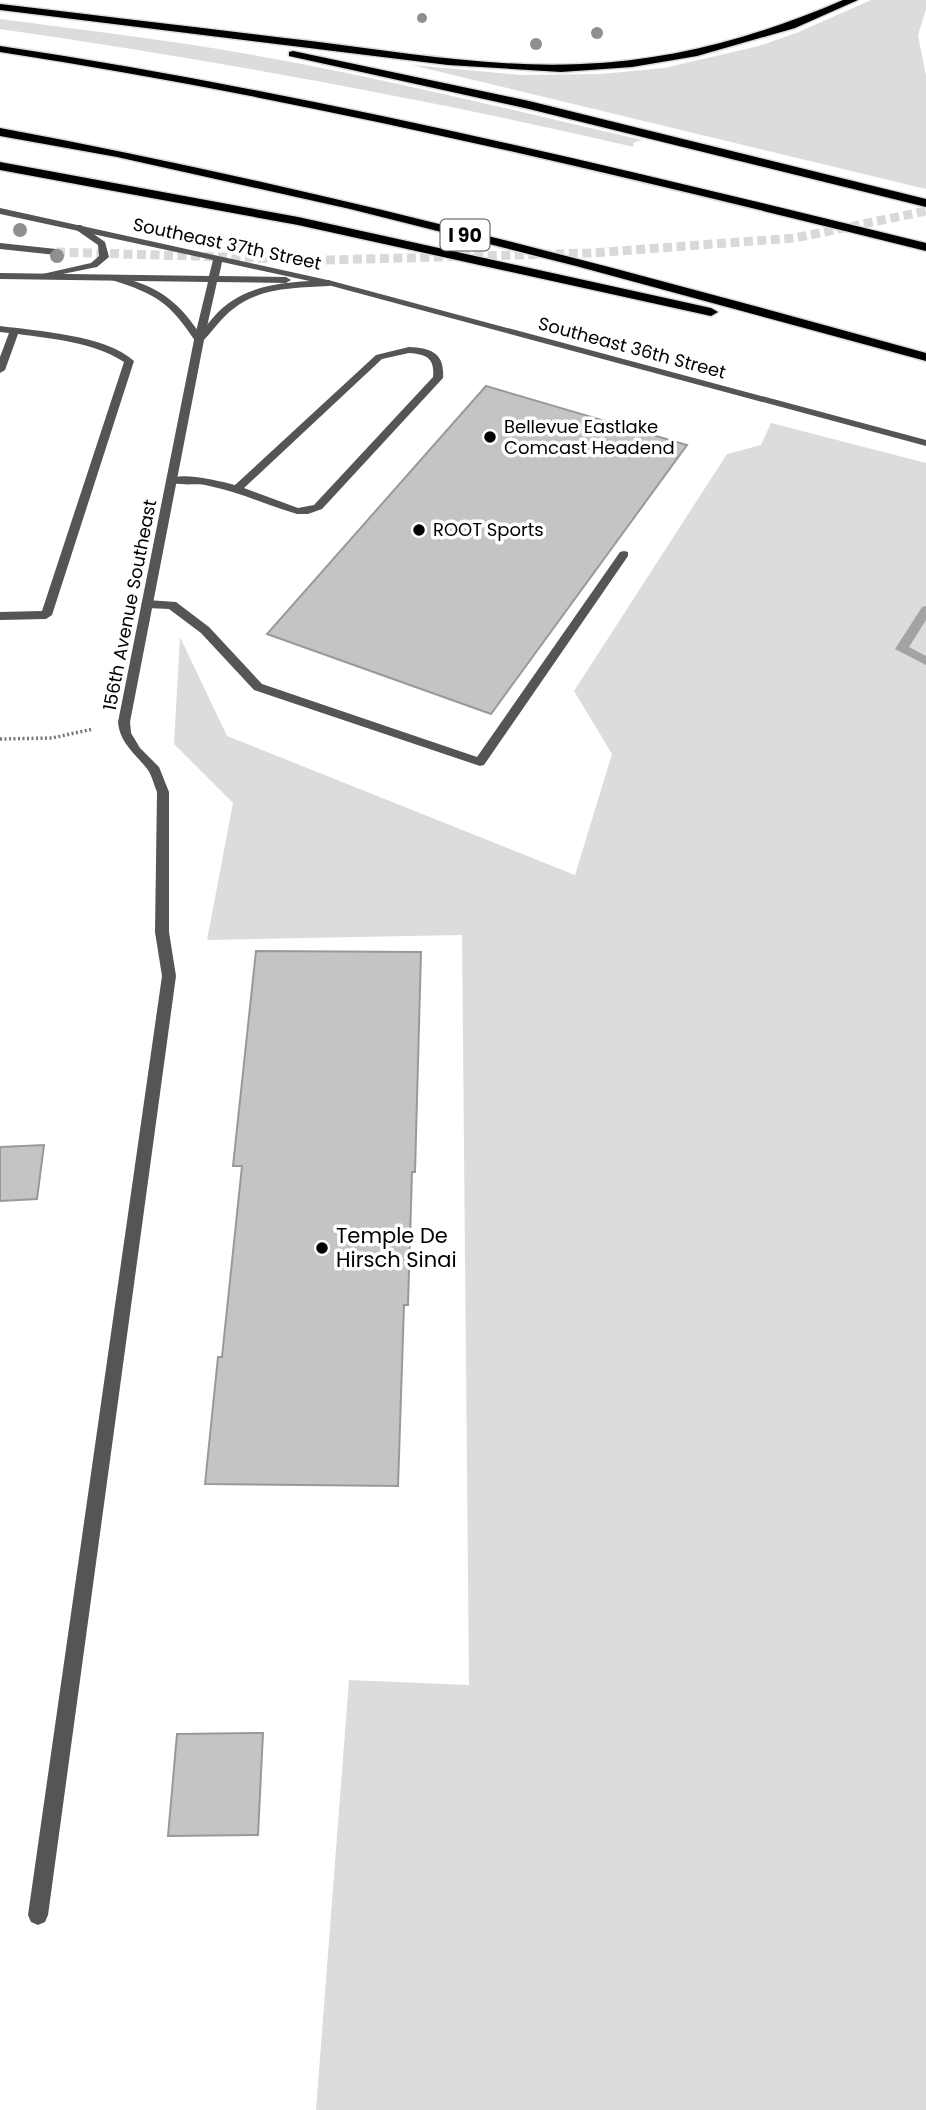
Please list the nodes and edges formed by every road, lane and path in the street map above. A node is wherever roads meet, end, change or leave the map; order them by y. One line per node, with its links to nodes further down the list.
1 (852, 0): 3 (highway)
2 (0, 7): 3 (highway)
3 (116, 21): 7 (highway)
4 (0, 49): 11 (highway)
5 (0, 132): 22 (highway, I 90)
6 (0, 166): 22 (highway)
7 (926, 203)
8 (0, 211): 9 (street, Southeast 37th Street)
9 (78, 227): 13 (street, Southeast 37th Street); 15 (street)
10 (0, 246): 12 (street)
11 (926, 247)
12 (56, 253)
13 (218, 259): 16 (street, 156th Avenue Southeast); 18 (street, Southeast 37th Street)
14 (0, 276): 15 (street, Southeast 37th Street)
15 (41, 277): 17 (street, Southeast 37th Street)
16 (213, 277): 17 (street, Southeast 37th Street); 18 (street, Southeast 37th Street); 21 (street, 156th Avenue Southeast)
17 (115, 278): 21 (street)
18 (329, 283): 21 (street); 24 (street, Southeast 36th Street)
19 (0, 329): 20 (street)
20 (14, 331): 23 (street); 29 (street)
21 (199, 340): 25 (street, 156th Avenue Southeast)
22 (926, 358)
23 (0, 370)
24 (926, 443)
25 (172, 480): 26 (street); 28 (street, 156th Avenue Southeast)
26 (237, 489): 26 (street)
27 (624, 554): 28 (street)
28 (147, 604): 30 (street, 156th Avenue Southeast)
29 (0, 615)
30 (124, 722): 31 (path); 32 (street, 156th Avenue Southeast)
31 (0, 739)
32 (38, 1915)

